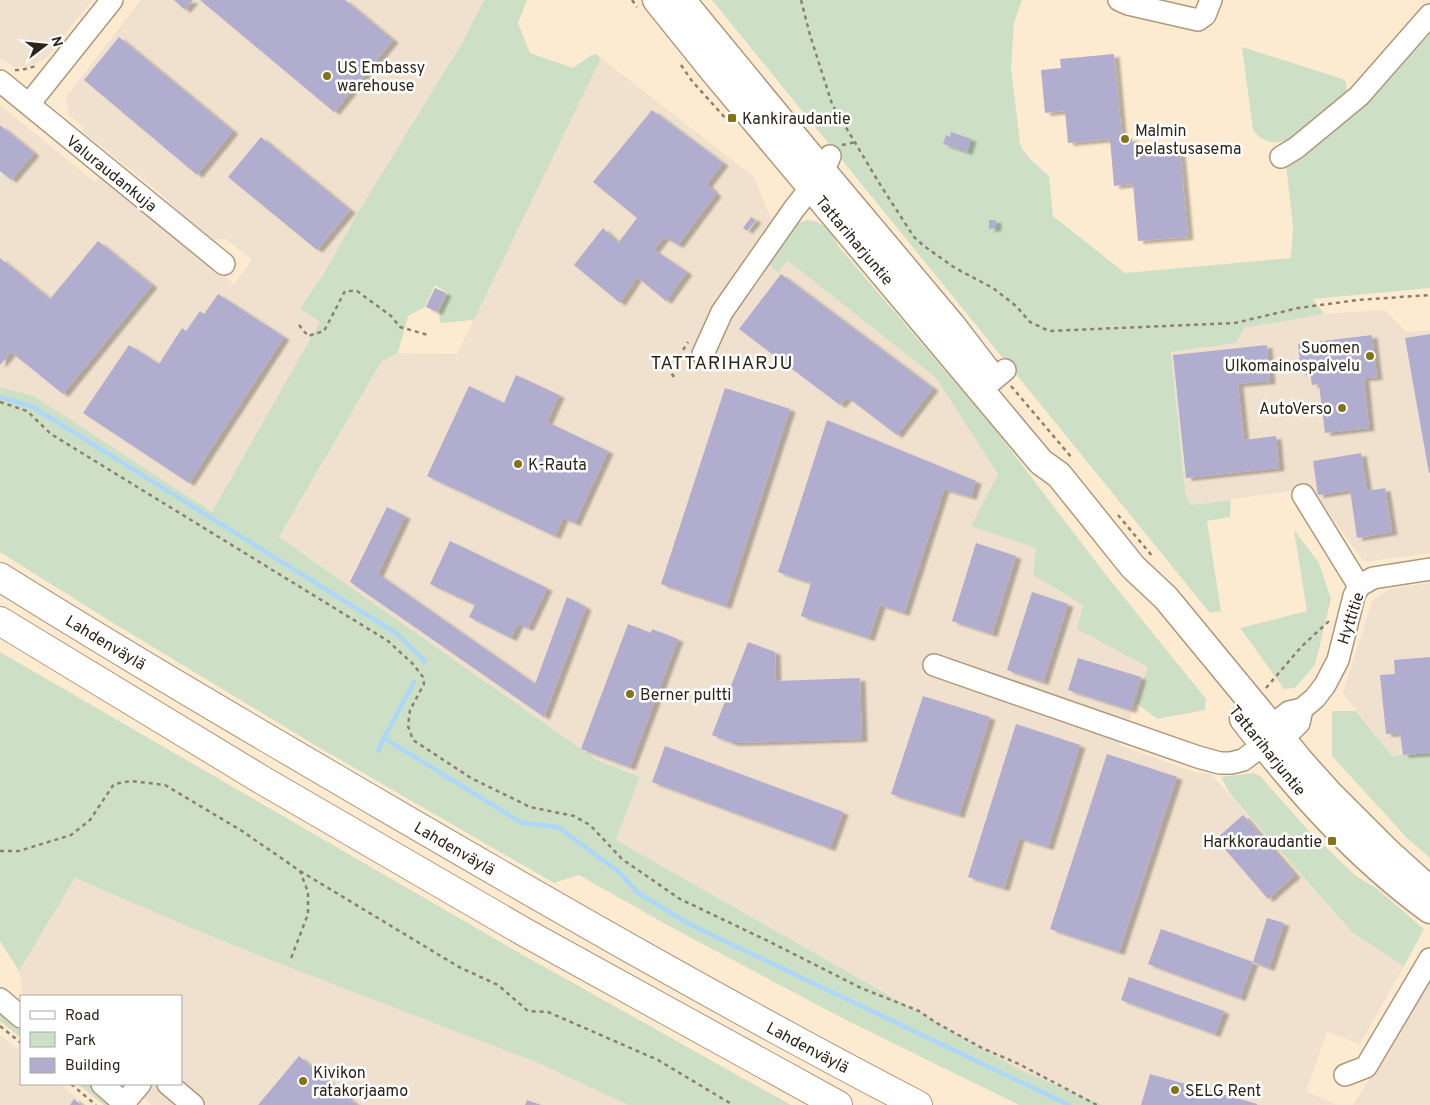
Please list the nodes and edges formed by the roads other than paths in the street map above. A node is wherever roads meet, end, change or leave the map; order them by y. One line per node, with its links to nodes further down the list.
1 (112, 0): 8 (street)
2 (656, 0): 10 (main road, Tattariharjuntie)
3 (682, 0): 10 (main road, Tattariharjuntie)
4 (1119, 0): 5 (street)
5 (1211, 0)
6 (1430, 15): 9 (street)
7 (7, 75): 8 (street, Valuraudankuja)
8 (29, 104): 11 (street, Valuraudankuja)
9 (1281, 157)
10 (821, 171): 12 (street); 19 (main road, Tattariharjuntie)
11 (224, 264)
12 (703, 354)
13 (1303, 495): 16 (street)
14 (1430, 569): 16 (street, Hyttitie)
15 (0, 577): 32 (highway, Lahdenväylä)
16 (1359, 586): 19 (street, Hyttitie)
17 (0, 621): 31 (highway)
18 (934, 665): 19 (street)
19 (1272, 737): 20 (main road, Tattariharjuntie); 21 (main road, Tattariharjuntie)
20 (1430, 890)
21 (1430, 910)
22 (1430, 959): 25 (street)
23 (0, 999): 24 (street)
24 (20, 1016)
25 (1345, 1074)
26 (103, 1085): 29 (street)
27 (139, 1085): 29 (street)
28 (169, 1085): 30 (street)
29 (125, 1104)
30 (193, 1105)
31 (838, 1105)
32 (918, 1105)

